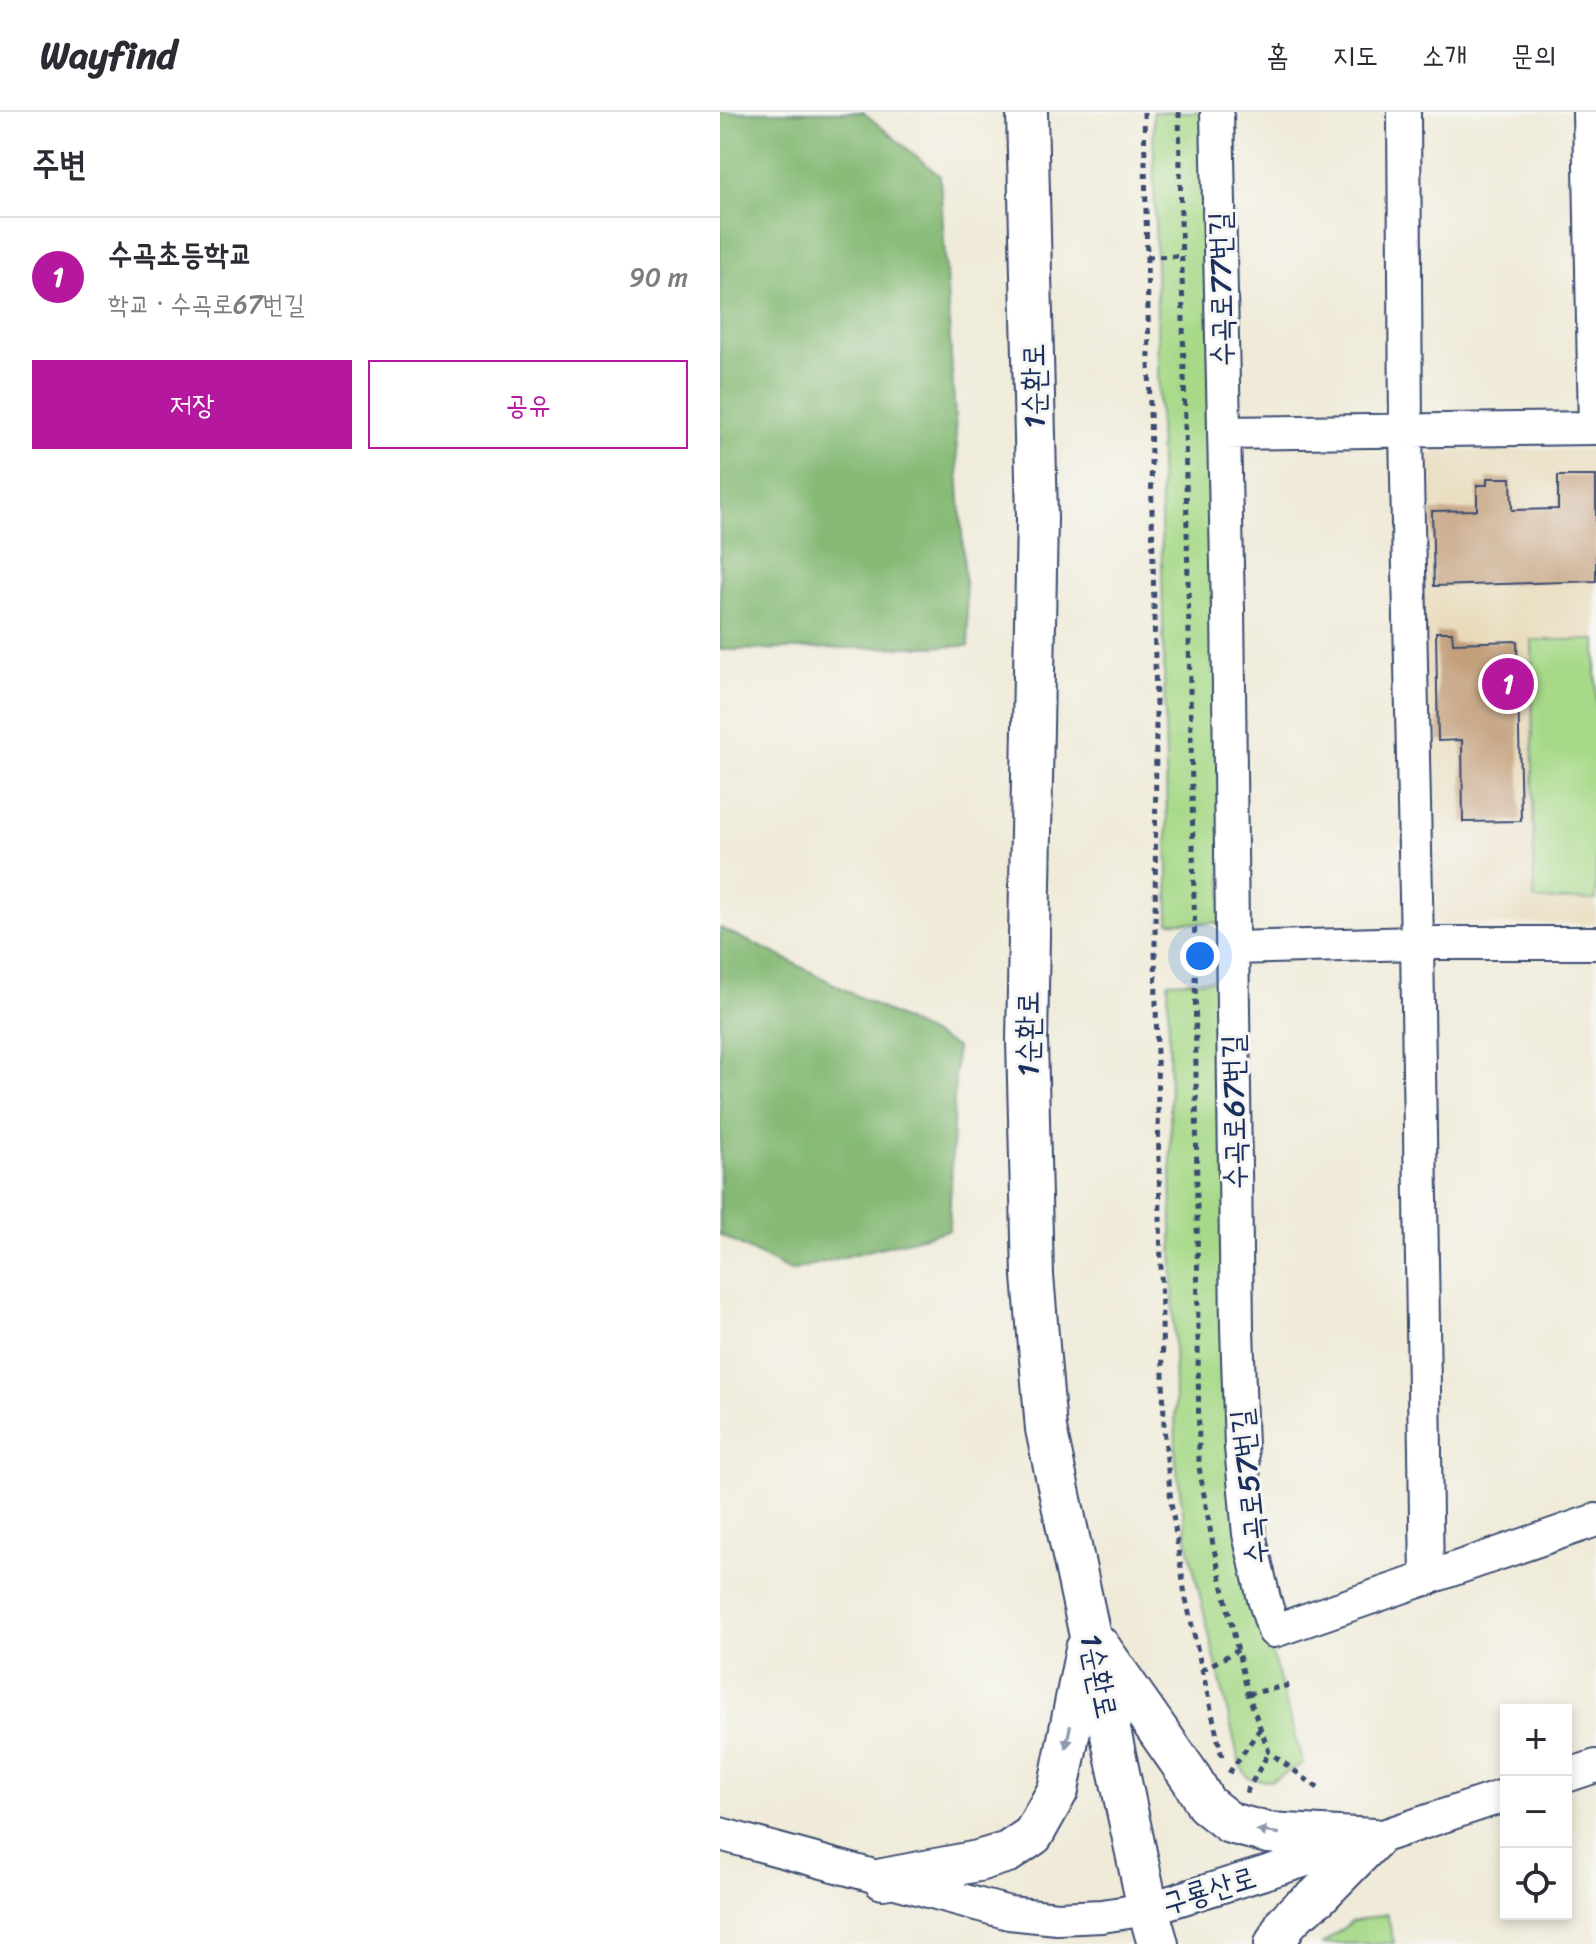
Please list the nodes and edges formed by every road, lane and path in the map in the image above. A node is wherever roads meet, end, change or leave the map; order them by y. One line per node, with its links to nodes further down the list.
1 (1027, 112): 20 (main road, 1순환로)
2 (1144, 112): 8 (path)
3 (1179, 112): 7 (path)
4 (1404, 112): 10 (street)
5 (1589, 112): 9 (street)
6 (1217, 128): 11 (street, 수곡로77번길)
7 (1182, 256): 8 (path); 16 (path)
8 (1147, 257): 22 (path)
9 (1595, 428): 10 (street)
10 (1406, 431): 11 (street); 13 (street)
11 (1224, 433): 12 (street, 수곡로77번길)
12 (1229, 671): 15 (street, 수곡로67번길)
13 (1417, 943): 14 (street); 15 (street); 19 (street)
14 (1596, 943)
15 (1232, 948): 17 (street, 수곡로67번길)
16 (1195, 949)
17 (1236, 1275): 19 (street, 수곡로57번길)
18 (1596, 1520): 19 (street, 수곡로57번길)
19 (1427, 1579)
20 (1089, 1633): 32 (main road, one-way to 20); 33 (main road, one-way to 33); 34 (main road, 1순환로)
21 (1238, 1650): 22 (path)
22 (1202, 1670): 25 (path)
23 (1290, 1685): 24 (path)
24 (1248, 1694)
25 (1260, 1728)
26 (1596, 1766): 27 (street)
27 (1572, 1774)
28 (1322, 1791): 30 (path)
29 (1500, 1797): 32 (street, 구룡산로)
30 (1241, 1802)
31 (720, 1834): 33 (street, 구룡산로)
32 (1374, 1839): 34 (street, 구룡산로); 35 (main road)
33 (883, 1879): 34 (street, 구룡산로)
34 (1153, 1926)
35 (1275, 1944)

